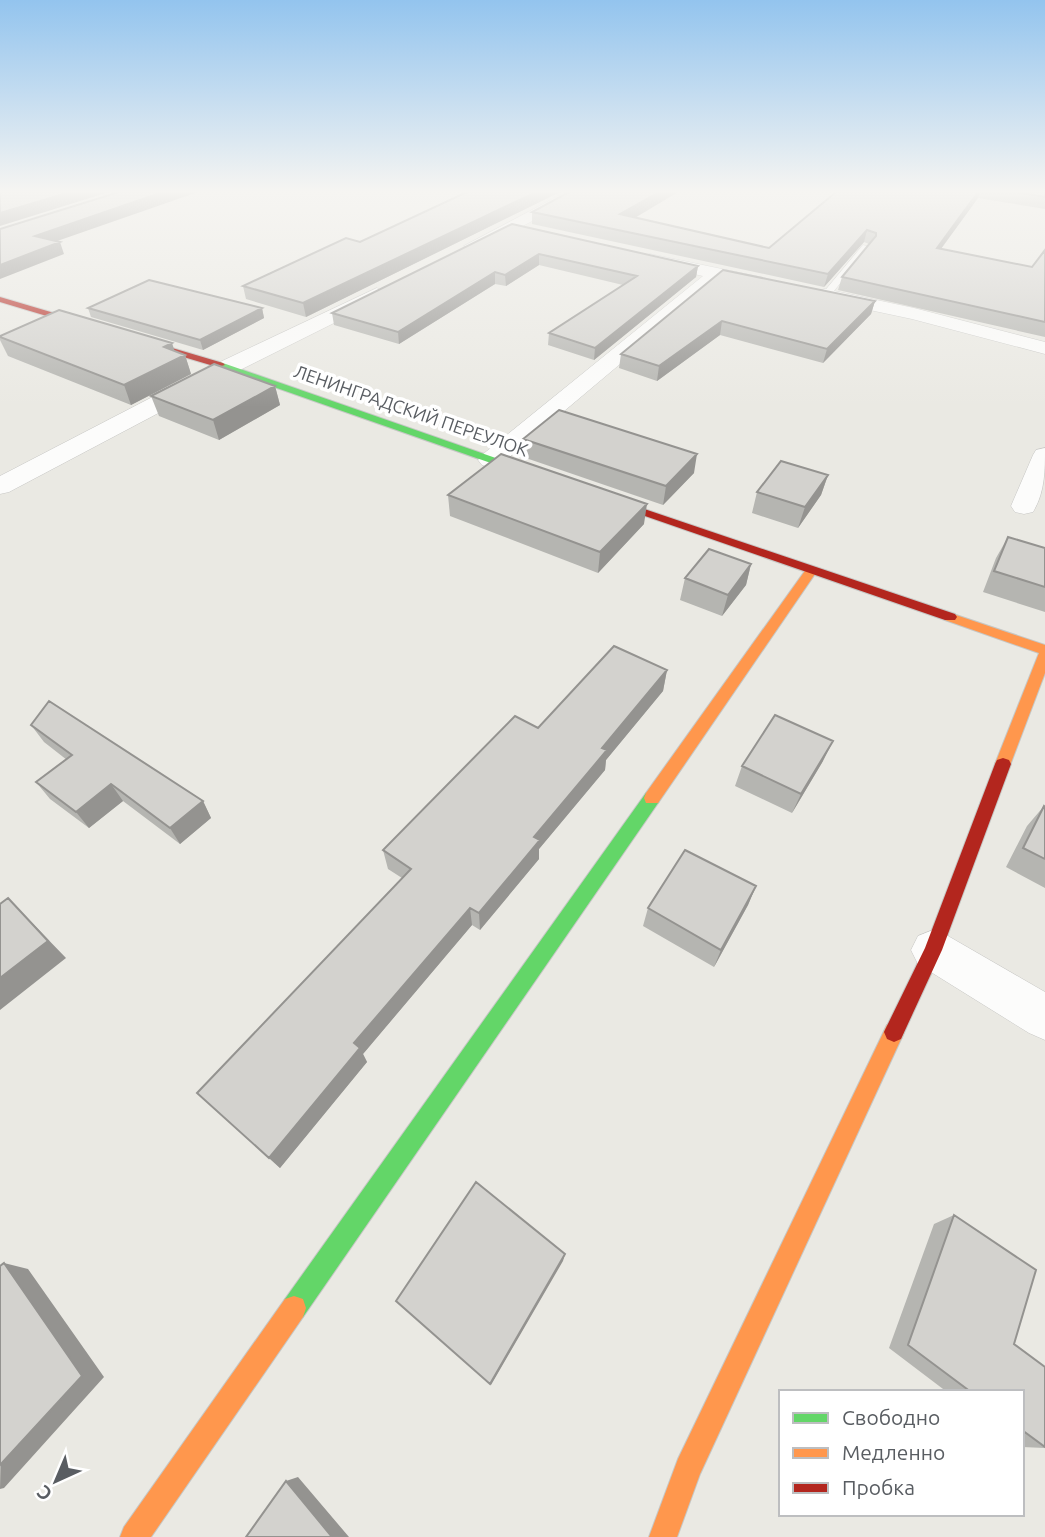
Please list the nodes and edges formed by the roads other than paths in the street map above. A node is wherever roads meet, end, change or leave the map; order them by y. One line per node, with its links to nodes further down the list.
1 (672, 264): 3 (street)
2 (852, 264): 7 (lane)
3 (716, 274): 4 (street); 12 (street)
4 (777, 286)
5 (388, 288): 10 (street)
6 (802, 290): 7 (street)
7 (826, 295): 9 (street)
8 (0, 299): 10 (street, ЛЕНИНГРАДСКИЙ ПЕРЕУЛОК)
9 (1045, 348)
10 (228, 367): 12 (street, ЛЕНИНГРАДСКИЙ ПЕРЕУЛОК); 14 (street)
11 (1045, 455): 16 (street)
12 (491, 460): 13 (street, ЛЕНИНГРАДСКИЙ ПЕРЕУЛОК)
13 (555, 482)
14 (0, 486)
15 (581, 491): 17 (street)
16 (1024, 506)
17 (811, 571): 18 (street); 21 (street)
18 (1045, 652): 19 (street)
19 (933, 950): 20 (street); 22 (street)
20 (1045, 1017)
21 (134, 1537)
22 (663, 1537)

